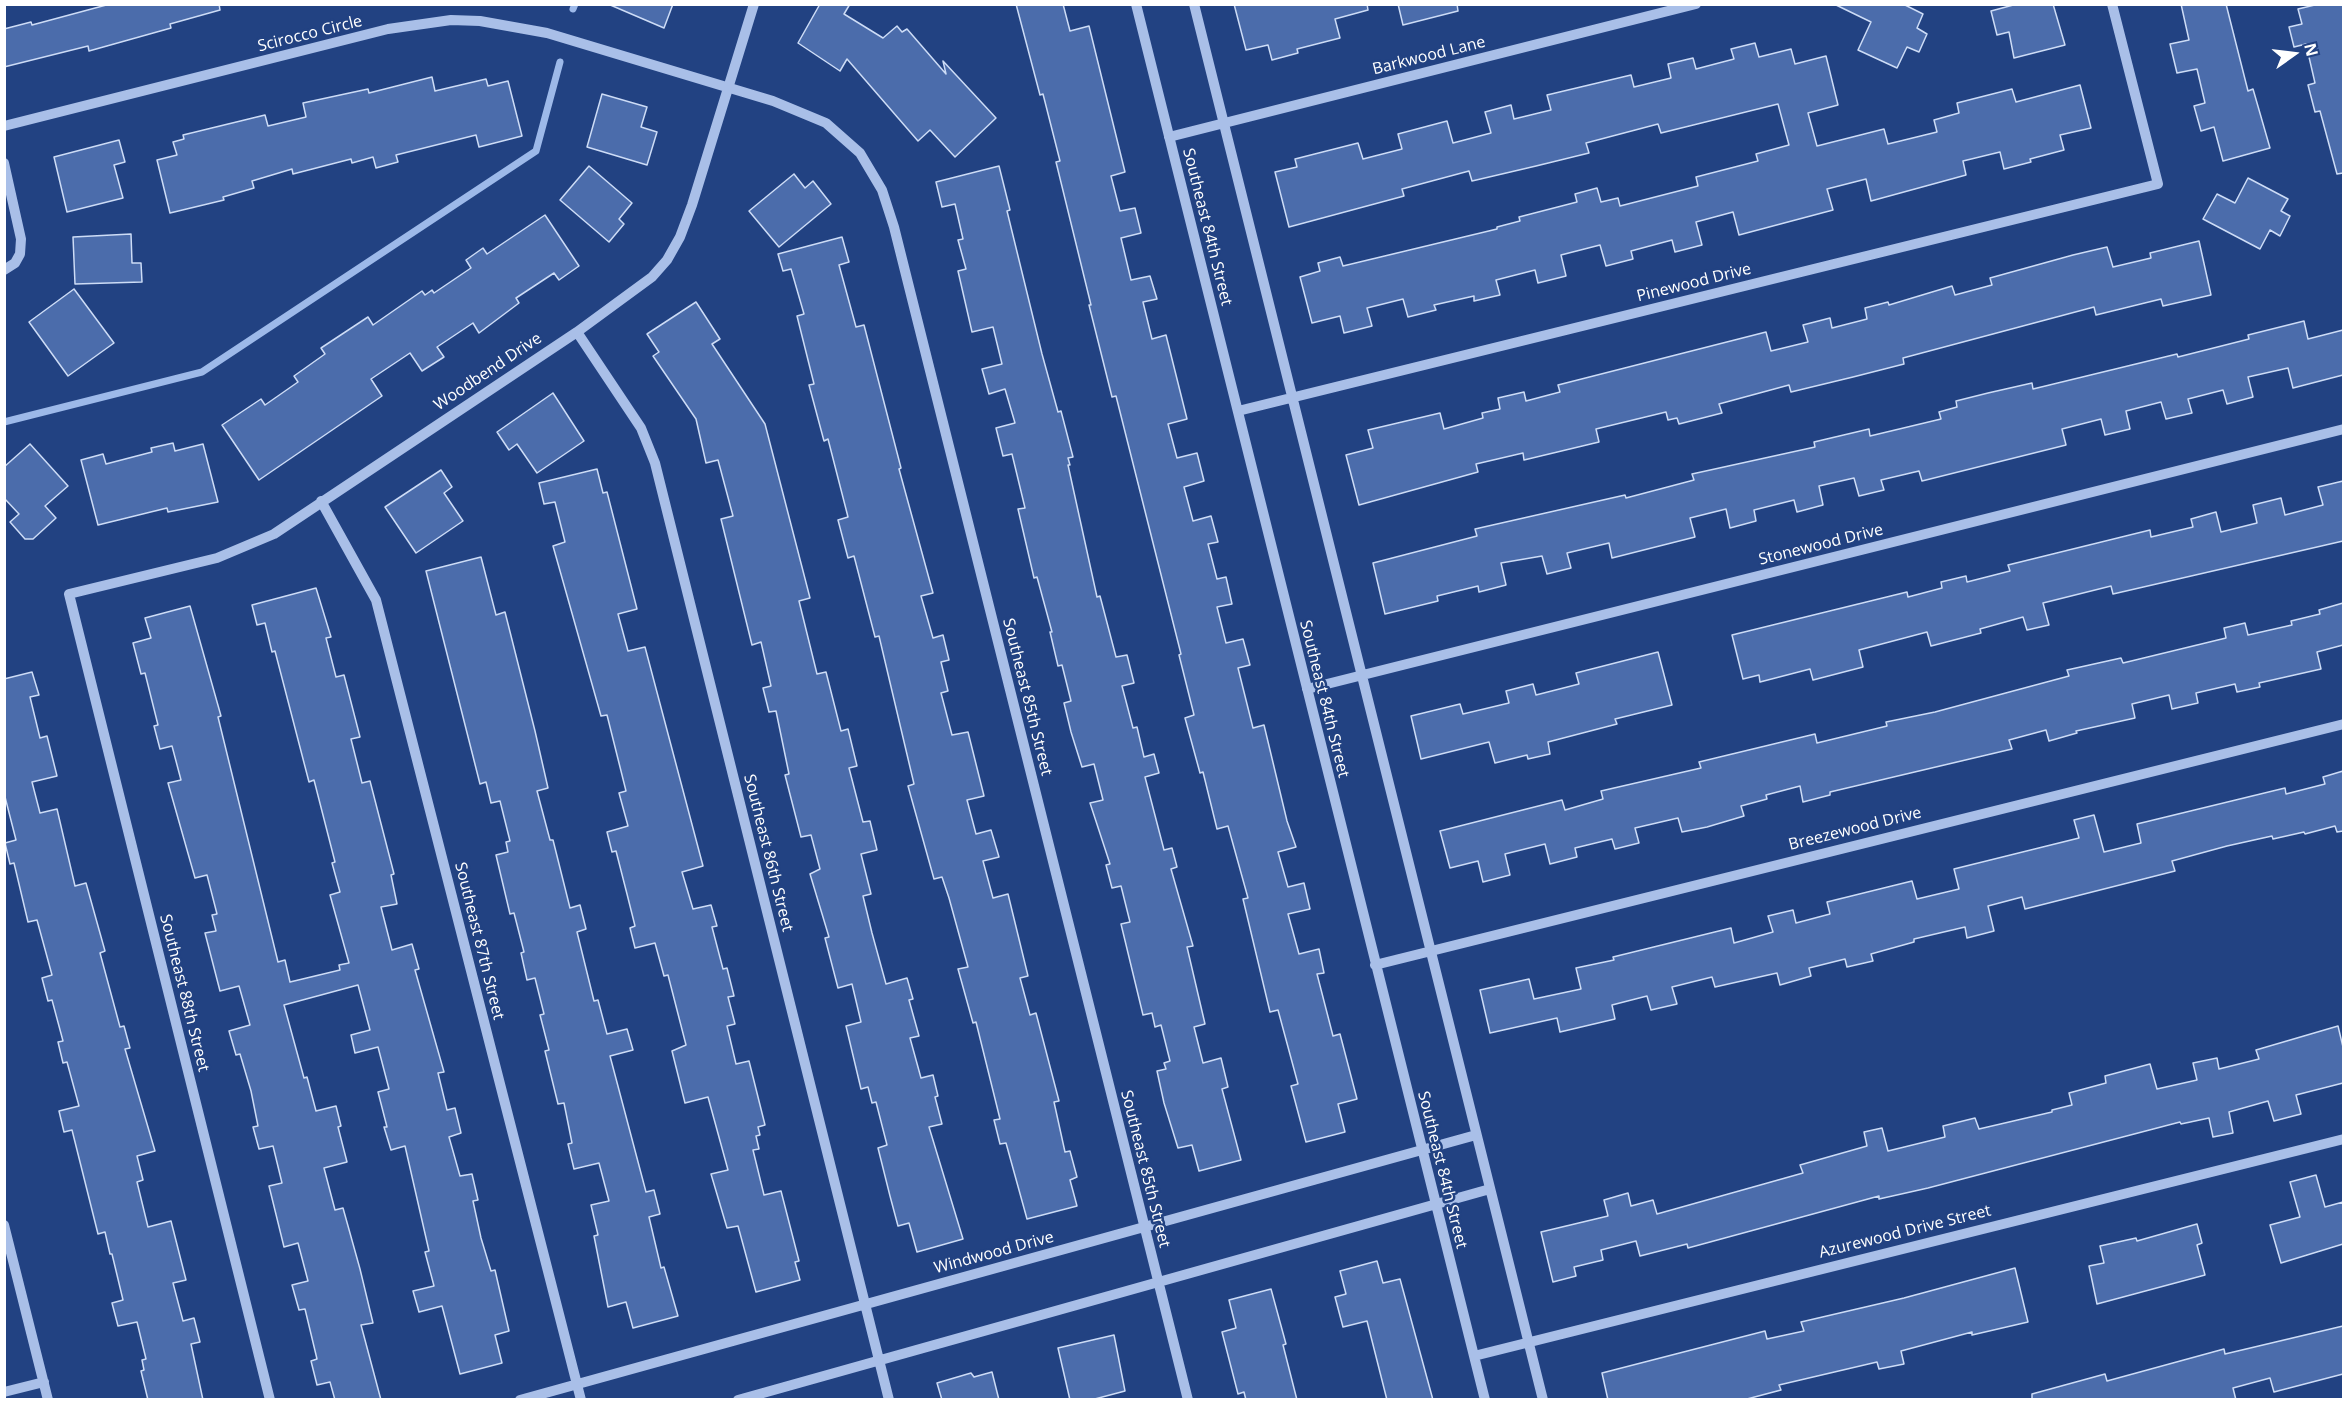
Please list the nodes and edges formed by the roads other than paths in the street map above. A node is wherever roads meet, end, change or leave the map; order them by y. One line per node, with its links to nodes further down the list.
1 (754, 4): 6 (street, Woodbend Drive)
2 (1136, 4): 9 (street, Southeast 84th Street)
3 (1194, 4): 7 (street)
4 (1696, 4): 7 (street, Barkwood Lane)
5 (2112, 4): 13 (street, Pinewood Drive)
6 (728, 88): 8 (street, Scirocco Circle); 12 (street, Woodbend Drive); 29 (street, Southeast 85th Street)
7 (1224, 122): 9 (street, Barkwood Lane); 13 (street)
8 (4, 126)
9 (1169, 137): 14 (street, Southeast 84th Street)
10 (4, 163): 11 (street)
11 (4, 270)
12 (577, 332): 16 (street, Woodbend Drive); 31 (street, Southeast 86th Street)
13 (1293, 397): 14 (street, Pinewood Drive); 18 (street)
14 (1238, 411): 19 (street, Southeast 84th Street)
15 (2343, 429): 18 (street, Stonewood Drive)
16 (321, 501): 17 (street, Woodbend Drive); 36 (street, Southeast 87th Street)
17 (69, 594): 39 (street, Southeast 88th Street)
18 (1362, 675): 19 (street, Stonewood Drive); 21 (street)
19 (1306, 689): 22 (street, Southeast 84th Street)
20 (2343, 723): 21 (street, Breezewood Drive)
21 (1431, 950): 22 (street, Breezewood Drive); 23 (street)
22 (1375, 965): 25 (street, Southeast 84th Street)
23 (1476, 1135): 25 (street, Windwood Drive); 26 (street)
24 (2343, 1139): 32 (street, Azurewood Drive Street)
25 (1421, 1149): 27 (street, Southeast 84th Street); 29 (street, Windwood Drive)
26 (1490, 1189): 27 (street); 32 (street)
27 (1434, 1205): 30 (street); 33 (street, Southeast 84th Street)
28 (4, 1225): 35 (street)
29 (1144, 1227): 30 (street, Southeast 85th Street); 31 (street, Windwood Drive)
30 (1159, 1282): 34 (street); 44 (street, Southeast 85th Street)
31 (864, 1304): 34 (street, Southeast 86th Street); 36 (street, Windwood Drive)
32 (1528, 1342): 33 (street, Azurewood Drive Street); 46 (street)
33 (1474, 1356): 45 (street, Southeast 84th Street)
34 (879, 1361): 42 (street); 43 (street, Southeast 86th Street)
35 (44, 1382): 37 (street); 38 (street)
36 (577, 1383): 40 (street, Windwood Drive); 41 (street, Southeast 87th Street)
37 (4, 1392)
38 (48, 1400)
39 (270, 1400)
40 (520, 1400)
41 (581, 1400)
42 (738, 1400)
43 (889, 1400)
44 (1188, 1400)
45 (1485, 1400)
46 (1543, 1400)

